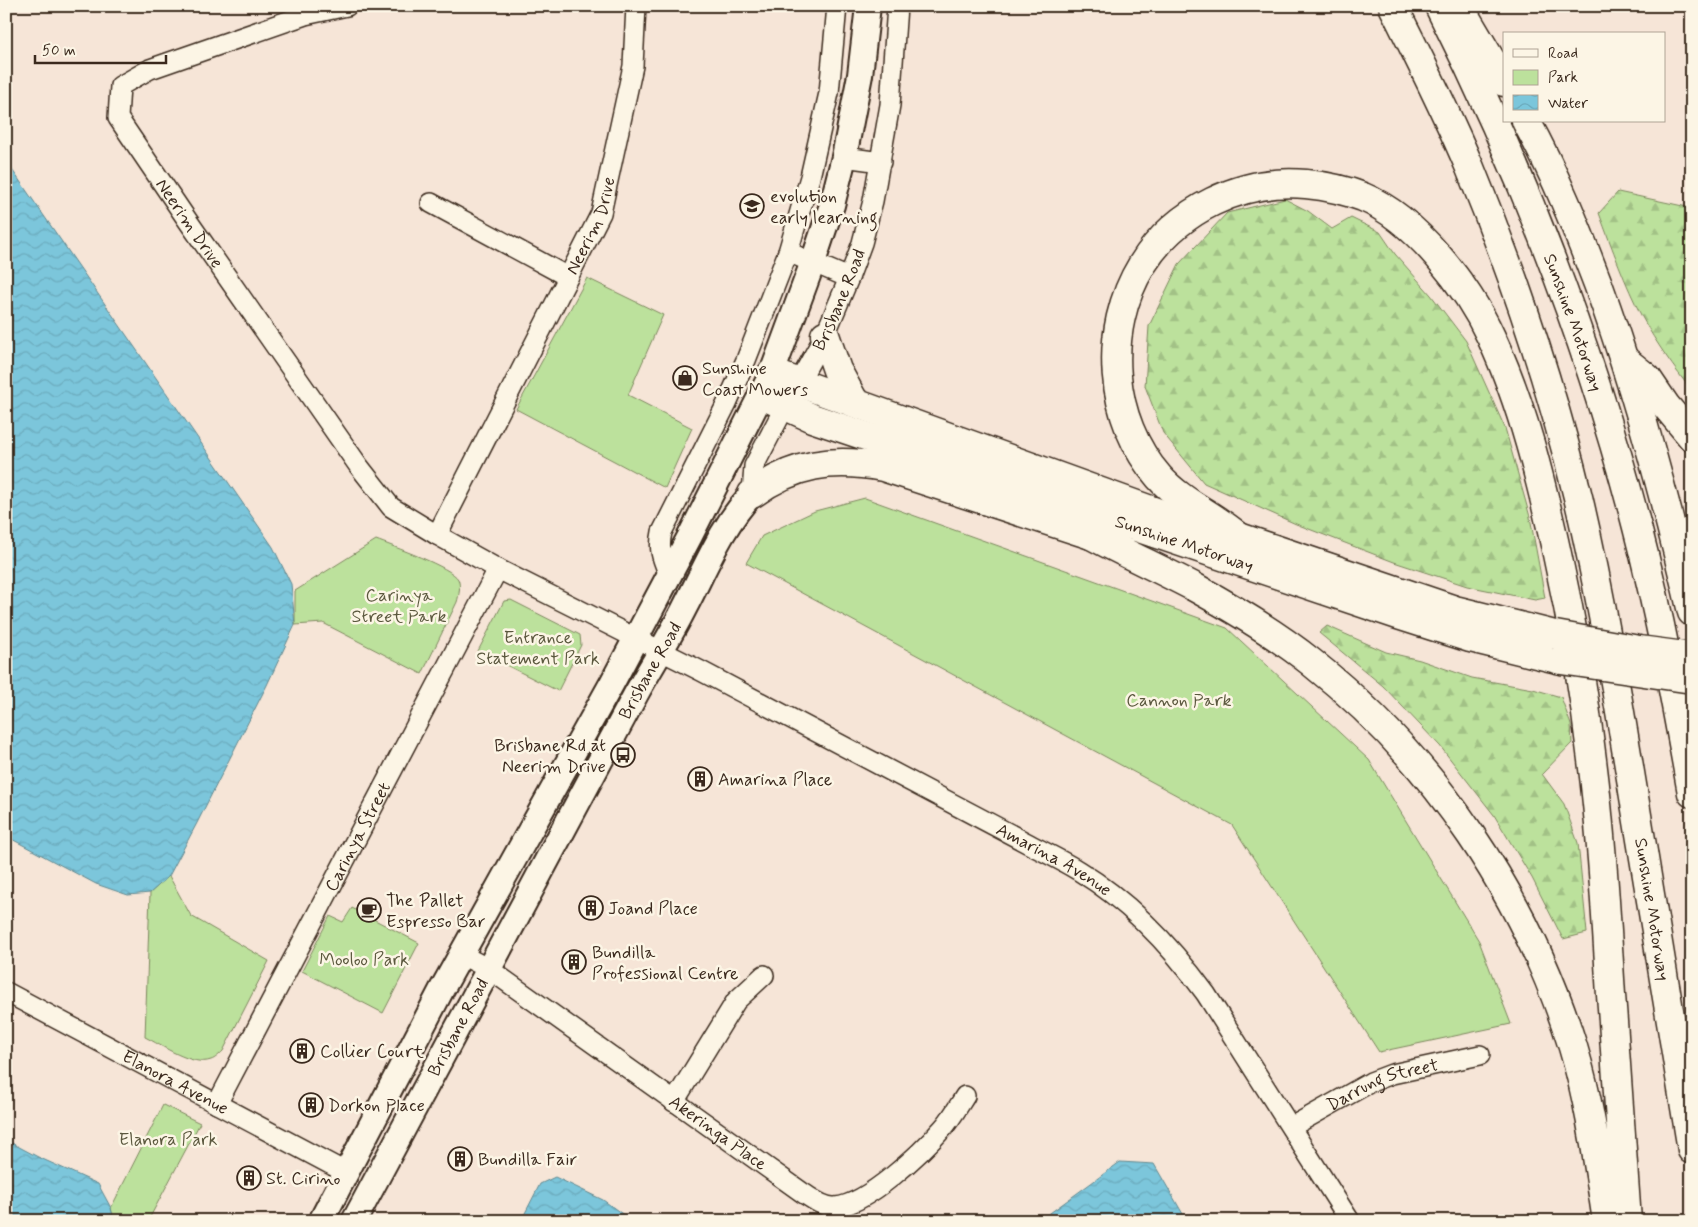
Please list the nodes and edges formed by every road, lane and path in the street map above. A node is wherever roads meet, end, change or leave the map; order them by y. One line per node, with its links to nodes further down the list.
1 (347, 6): 25 (street, Neerim Drive)
2 (636, 6): 16 (street, Neerim Drive)
3 (837, 6): 14 (street)
4 (868, 6): 11 (main road, Brisbane Road)
5 (897, 6): 12 (street, Brisbane Road)
6 (1393, 6): 46 (highway, Sunshine Motorway)
7 (1439, 6): 36 (highway, Sunshine Motorway)
8 (1459, 6): 9 (highway)
9 (1503, 80)
10 (1526, 122): 19 (highway)
11 (844, 157): 12 (street); 15 (main road, Brisbane Road)
12 (881, 162): 17 (street, Brisbane Road)
13 (431, 203): 16 (street)
14 (788, 252): 15 (street); 28 (street)
15 (814, 262): 17 (street); 20 (main road, Brisbane Road)
16 (568, 277): 25 (street, Neerim Drive)
17 (850, 278): 18 (street, Brisbane Road)
18 (825, 335): 20 (street, Brisbane Road); 21 (highway)
19 (1624, 360): 22 (highway); 29 (highway)
20 (780, 389): 21 (highway, Sunshine Motorway); 23 (street, Brisbane Road); 28 (main road, Brisbane Road); 30 (highway, Sunshine Motorway)
21 (855, 403): 26 (highway, Sunshine Motorway)
22 (1692, 437)
23 (752, 494): 24 (highway); 33 (main road, Brisbane Road)
24 (1091, 534): 30 (highway); 51 (highway)
25 (437, 535): 27 (street, Neerim Drive)
26 (1239, 537): 32 (highway, Sunshine Motorway); 52 (highway)
27 (498, 569): 31 (street, Neerim Drive); 44 (street, Carinya Street)
28 (669, 575): 31 (main road, Brisbane Road)
29 (1692, 612)
30 (1430, 626): 32 (highway, Sunshine Motorway)
31 (635, 638): 33 (street, Amarina Avenue); 37 (main road, Brisbane Road)
32 (1558, 647): 34 (highway, Sunshine Motorway, bridge); 35 (highway, Sunshine Motorway, bridge)
33 (660, 651): 38 (main road, Brisbane Road); 45 (street, Amarina Avenue)
34 (1692, 657)
35 (1692, 679)
36 (1692, 793)
37 (462, 955): 38 (street, Akeringa Place); 47 (main road, Brisbane Road)
38 (489, 969): 43 (street, Akeringa Place); 49 (main road, Brisbane Road)
39 (764, 975): 43 (street)
40 (6, 992): 44 (street, Elanora Avenue)
41 (1480, 1055): 45 (street, Darrung Street)
42 (965, 1096): 43 (street, Akeringa Place)
43 (674, 1102)
44 (218, 1104): 47 (street, Elanora Avenue)
45 (1291, 1126): 50 (street, Amarina Avenue)
46 (1692, 1150)
47 (347, 1172): 48 (main road, Brisbane Road)
48 (321, 1221)
49 (354, 1221)
50 (1350, 1221)
51 (1608, 1221)
52 (1627, 1221)

